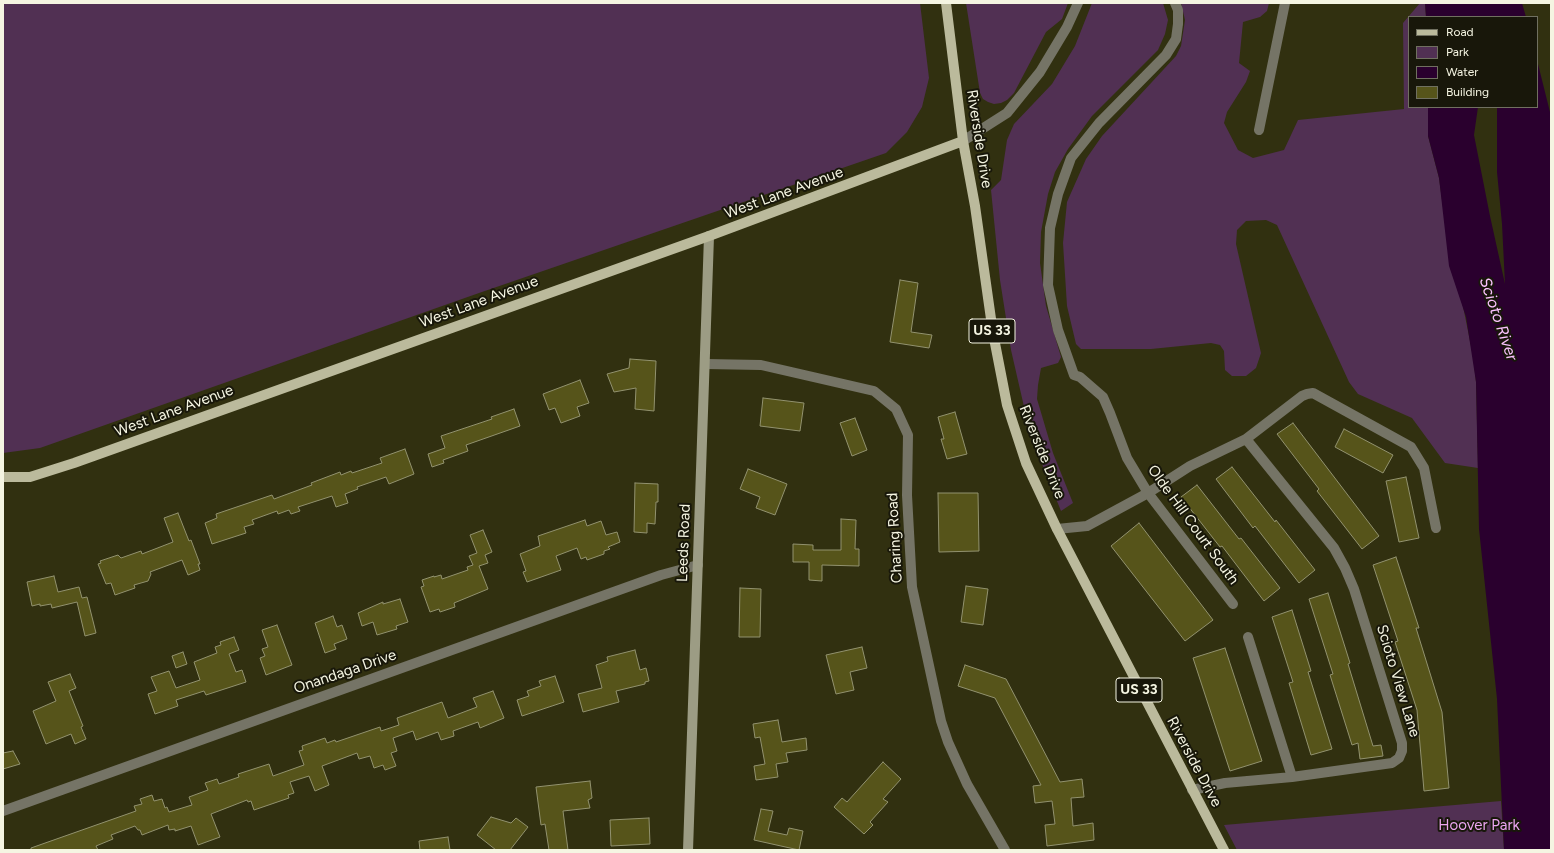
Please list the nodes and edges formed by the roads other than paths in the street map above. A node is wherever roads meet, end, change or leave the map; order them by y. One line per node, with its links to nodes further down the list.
1 (946, 3): 6 (main road, Riverside Drive / US 33)
2 (1078, 3): 6 (street)
3 (1175, 3): 11 (street, Olde Hill Court South)
4 (1285, 3): 5 (street)
5 (1259, 130)
6 (963, 142): 7 (main road, West Lane Avenue); 13 (main road, Riverside Drive / US 33)
7 (709, 236): 8 (street, Leeds Road); 10 (main road, West Lane Avenue)
8 (706, 364): 14 (street, Leeds Road); 21 (street, Charing Road)
9 (1246, 439): 11 (street); 12 (street); 17 (street, Scioto View Lane)
10 (3, 477)
11 (1148, 493): 13 (street); 15 (street, Olde Hill Court South)
12 (1436, 528)
13 (1056, 529): 18 (main road, Riverside Drive / US 33)
14 (698, 566): 19 (street, Onandaga Drive); 20 (street, Leeds Road)
15 (1233, 604)
16 (1248, 637): 17 (street)
17 (1292, 777): 18 (street, Scioto View Lane)
18 (1192, 790): 22 (main road, Riverside Drive / US 33)
19 (3, 811)
20 (688, 850)
21 (1005, 850)
22 (1224, 850)

